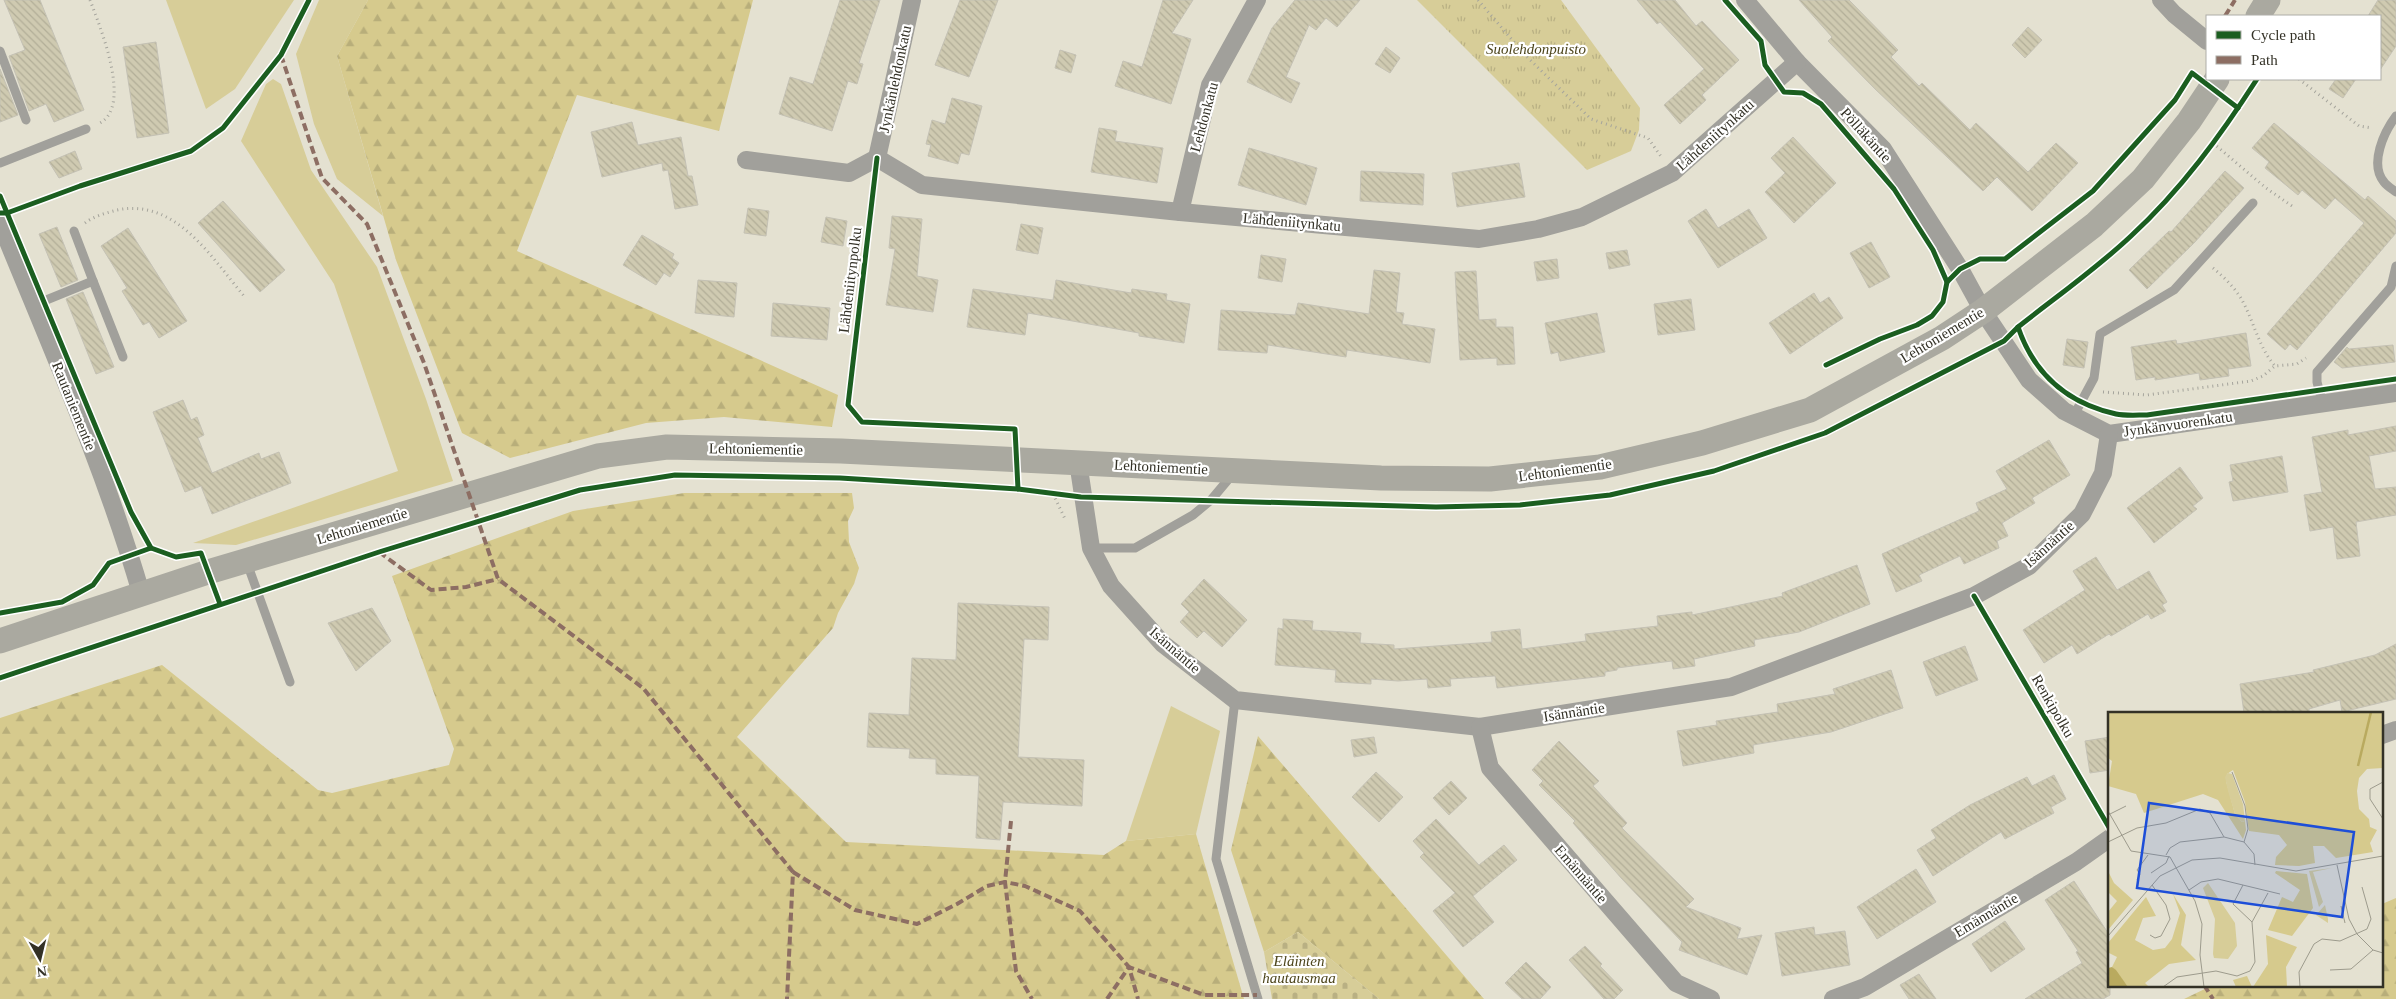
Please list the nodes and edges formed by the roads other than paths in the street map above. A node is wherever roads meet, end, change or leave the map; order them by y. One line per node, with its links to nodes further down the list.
1 (912, 0): 14 (street, Jynkänlehdonkatu)
2 (1257, 0): 19 (street, Lehdonkatu)
3 (1746, 0): 9 (street, Pölläkäntie)
4 (2161, 0): 7 (street)
5 (2268, 0): 6 (main road)
6 (2259, 15)
7 (2206, 39)
8 (0, 51): 12 (lane)
9 (1797, 62): 19 (street, Lähdeniitynkatu); 25 (street, Pölläkäntie)
10 (2216, 80): 25 (main road, Lehtoniementie)
11 (2396, 116): 17 (lane)
12 (26, 120)
13 (86, 129): 16 (lane)
14 (878, 158): 15 (street); 19 (street, Lähdeniitynkatu)
15 (746, 160)
16 (0, 163)
17 (2396, 192)
18 (2253, 203): 29 (lane)
19 (1180, 212)
20 (0, 222): 24 (street, Rautaniementie)
21 (74, 231): 23 (lane)
22 (2396, 266): 28 (lane)
23 (93, 281): 24 (lane); 26 (lane)
24 (34, 305): 35 (street, Rautaniementie)
25 (1983, 311): 29 (street, Jynkänvuorenkatu); 32 (main road, Lehtoniementie)
26 (123, 357)
27 (2396, 393): 28 (street, Jynkänvuorenkatu)
28 (2323, 405): 30 (street, Jynkänvuorenkatu)
29 (2073, 417): 30 (street, Jynkänvuorenkatu)
30 (2109, 434): 39 (street, Isännäntie)
31 (1078, 462): 32 (main road, Lehtoniementie); 33 (street, Isännäntie); 34 (main road, Lehtoniementie)
32 (1236, 471): 33 (lane)
33 (1091, 548): 38 (street, Isännäntie)
34 (246, 561): 35 (main road, Lehtoniementie); 37 (lane)
35 (141, 593): 36 (main road, Lehtoniementie)
36 (0, 641)
37 (290, 682)
38 (1235, 700): 39 (street, Isännäntie); 43 (lane)
39 (1480, 727): 44 (street, Emännäntie)
40 (2396, 730): 41 (street)
41 (2384, 734)
42 (2108, 839): 45 (street, Emännäntie)
43 (1258, 999)
44 (1711, 999)
45 (1833, 999)

